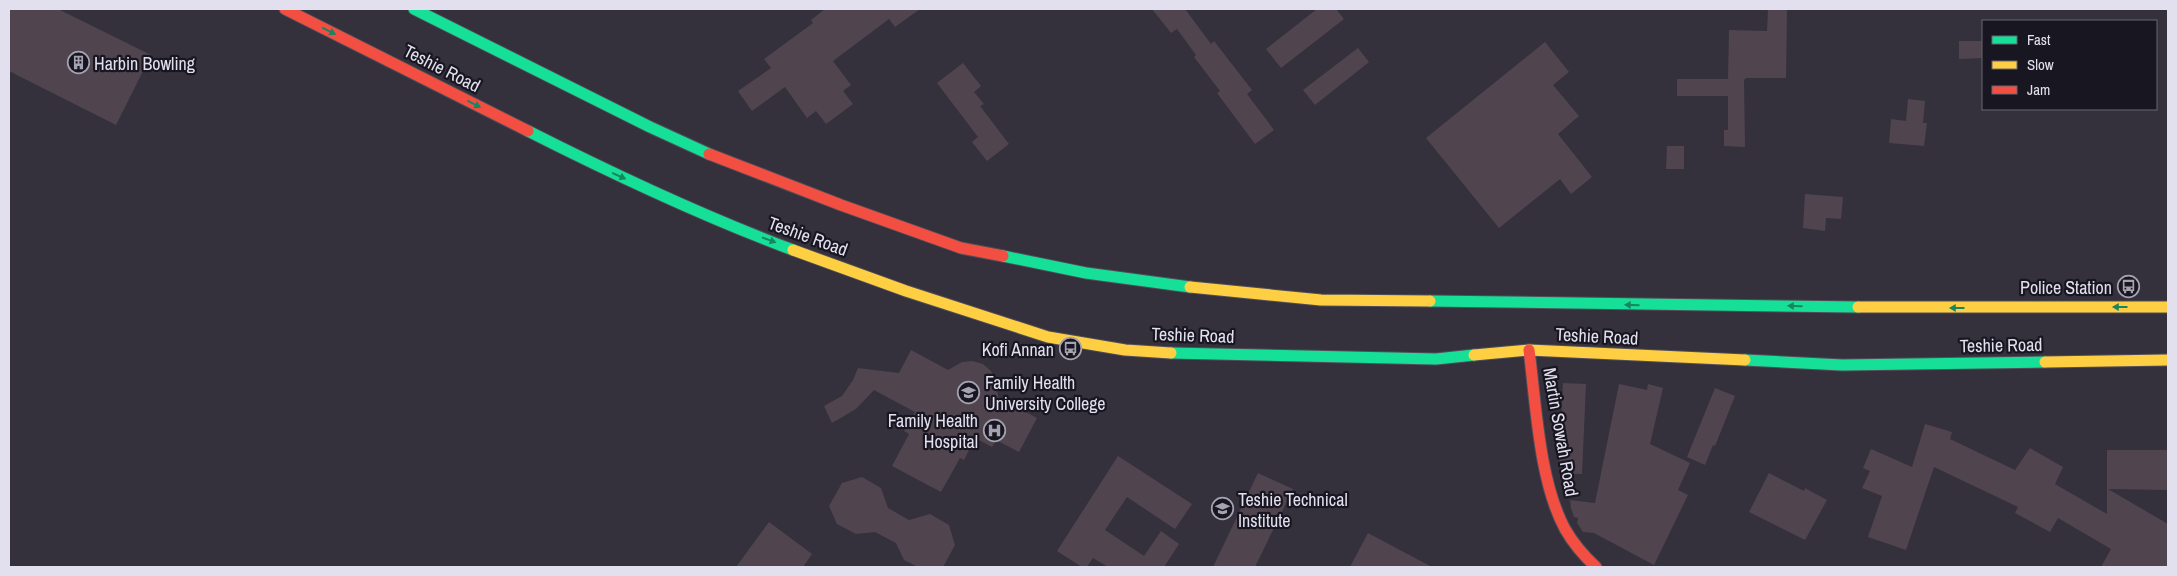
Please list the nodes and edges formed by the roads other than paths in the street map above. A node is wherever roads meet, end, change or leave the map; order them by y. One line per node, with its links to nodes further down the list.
1 (285, 9): 4 (main road, Teshie Road, one-way to 4)
2 (414, 9): 3 (main road, Teshie Road, one-way to 2)
3 (2168, 307)
4 (1529, 350): 5 (main road, Teshie Road); 6 (main road, Martin Sowah Road)
5 (2168, 360)
6 (1596, 567)

